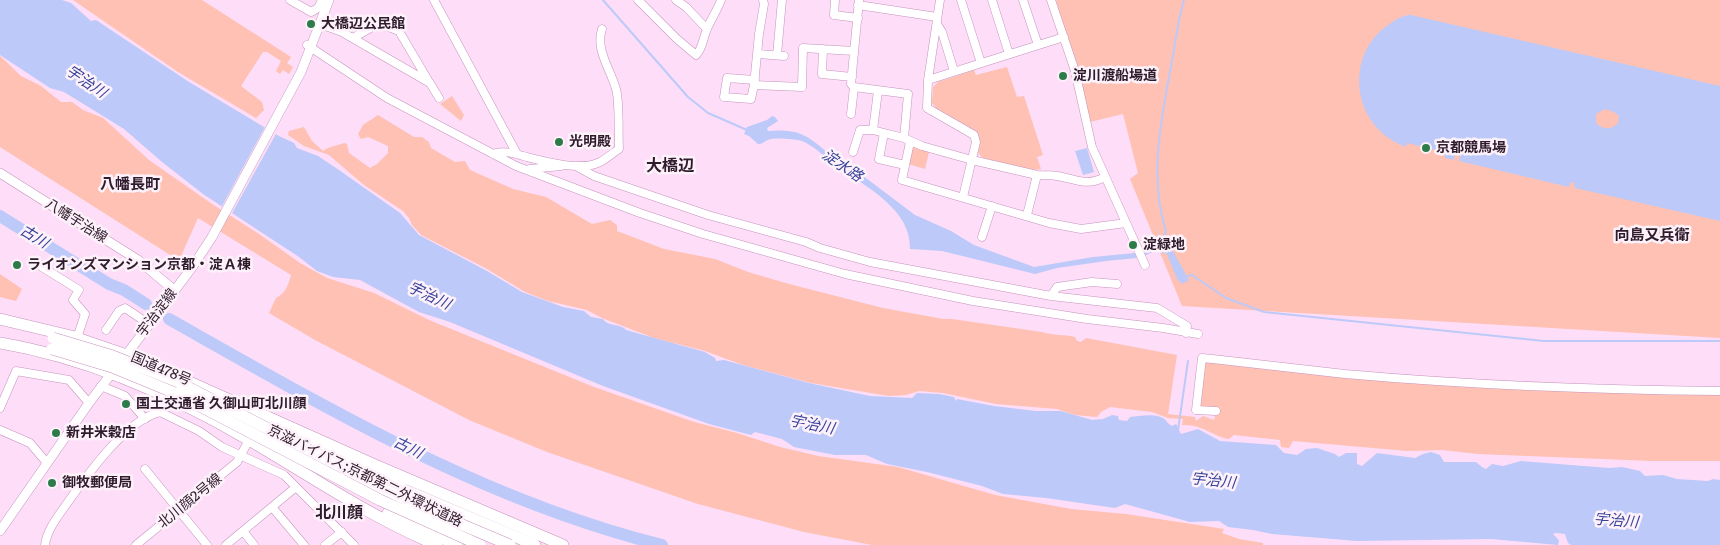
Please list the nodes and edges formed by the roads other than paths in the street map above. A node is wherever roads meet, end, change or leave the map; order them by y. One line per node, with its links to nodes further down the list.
1 (290, 0): 2 (street)
2 (322, 0)
3 (329, 0): 20 (main road, 宇治淀線)
4 (434, 0): 45 (street)
5 (638, 0): 22 (street)
6 (676, 0): 17 (street)
7 (721, 0): 22 (street)
8 (835, 0): 18 (street)
9 (940, 0): 19 (street)
10 (961, 0): 31 (street)
11 (992, 0): 30 (street)
12 (1022, 0): 25 (street)
13 (1051, 0): 23 (street)
14 (764, 2): 15 (street); 29 (street)
15 (782, 3): 29 (street)
16 (859, 3): 18 (street); 19 (street)
17 (687, 4): 22 (street)
18 (858, 18): 28 (street)
19 (937, 20): 32 (street); 34 (street)
20 (320, 24): 24 (street); 26 (main road, 宇治淀線)
21 (602, 29): 48 (street)
22 (707, 29)
23 (1064, 36): 25 (street); 52 (street)
24 (353, 38): 35 (street); 35 (street)
25 (1038, 45): 30 (street)
26 (309, 49): 44 (street); 61 (main road, 宇治淀線)
27 (823, 49): 28 (street); 29 (street); 33 (street)
28 (854, 51): 33 (street)
29 (758, 54)
30 (1009, 54): 31 (street)
31 (981, 63): 32 (street)
32 (954, 71): 34 (street)
33 (852, 77): 36 (street)
34 (928, 80): 46 (street)
35 (430, 83): 38 (street)
36 (854, 87): 37 (street); 39 (street)
37 (878, 91): 40 (street); 42 (street)
38 (439, 98)
39 (851, 114)
40 (873, 130): 41 (street); 43 (street)
41 (884, 133): 42 (street); 47 (street)
42 (907, 140): 46 (street); 47 (street)
43 (853, 152)
44 (493, 154): 45 (street); 49 (street)
45 (517, 154): 48 (street)
46 (972, 160): 51 (street); 53 (street)
47 (905, 165): 53 (street)
48 (572, 166): 49 (street); 62 (street)
49 (528, 170): 66 (street)
50 (0, 173): 61 (main road, 八幡宇治線)
51 (1037, 175): 52 (street); 55 (street)
52 (1105, 177): 56 (street)
53 (963, 198): 54 (street)
54 (992, 206): 55 (street); 57 (street)
55 (1027, 216): 56 (street)
56 (1126, 223): 58 (street)
57 (982, 236)
58 (1145, 265)
59 (42, 267): 69 (street)
60 (1117, 284): 62 (street)
61 (174, 290): 64 (main road, 宇治淀線)
62 (1051, 296): 66 (street)
63 (2, 321): 69 (highway, 国道478号); 71 (highway)
64 (149, 324): 65 (street); 72 (main road, 宇治淀線)
65 (106, 330)
66 (1186, 333): 67 (street)
67 (1198, 334)
68 (0, 337): 71 (highway)
69 (77, 338): 72 (highway, 国道478号)
70 (0, 343): 73 (highway, 国道478号)
71 (53, 343): 104 (highway, 京滋バイパス;京都第二外環状道路, bridge); 105 (highway, 京滋バイパス;京都第二外環状道路, bridge)
72 (127, 354): 73 (main road, 宇治淀線); 78 (highway, 国道478号)
73 (111, 374): 74 (main road, 宇治淀線); 82 (highway, 国道478号)
74 (101, 386): 77 (main road, 宇治淀線); 80 (street)
75 (1720, 391): 79 (street)
76 (1, 403): 77 (street)
77 (89, 403): 84 (main road, 宇治淀線)
78 (237, 403): 106 (highway); 107 (highway, 国道478号)
79 (1216, 411)
80 (145, 418): 83 (street); 94 (street)
81 (0, 430): 84 (street)
82 (249, 440): 83 (street, 北川顔2号線); 85 (highway, 国道478号)
83 (240, 455): 87 (street); 89 (street, 北川顔2号線)
84 (47, 463): 90 (main road, 宇治淀線)
85 (288, 463): 93 (highway, 国道478号); 103 (highway)
86 (146, 469): 89 (street)
87 (296, 487): 88 (street); 92 (street)
88 (272, 507): 91 (street); 99 (street)
89 (178, 510): 95 (street, 北川顔2号線); 96 (street)
90 (0, 531)
91 (243, 531): 97 (street); 98 (street)
92 (342, 532): 100 (street); 101 (street)
93 (419, 542): 102 (highway, 国道478号)
94 (45, 545)
95 (136, 545)
96 (208, 545)
97 (226, 545)
98 (254, 545)
99 (304, 545)
100 (325, 545)
101 (354, 545)
102 (437, 545)
103 (457, 545)
104 (480, 545)
105 (510, 545)
106 (535, 545)
107 (563, 545)

